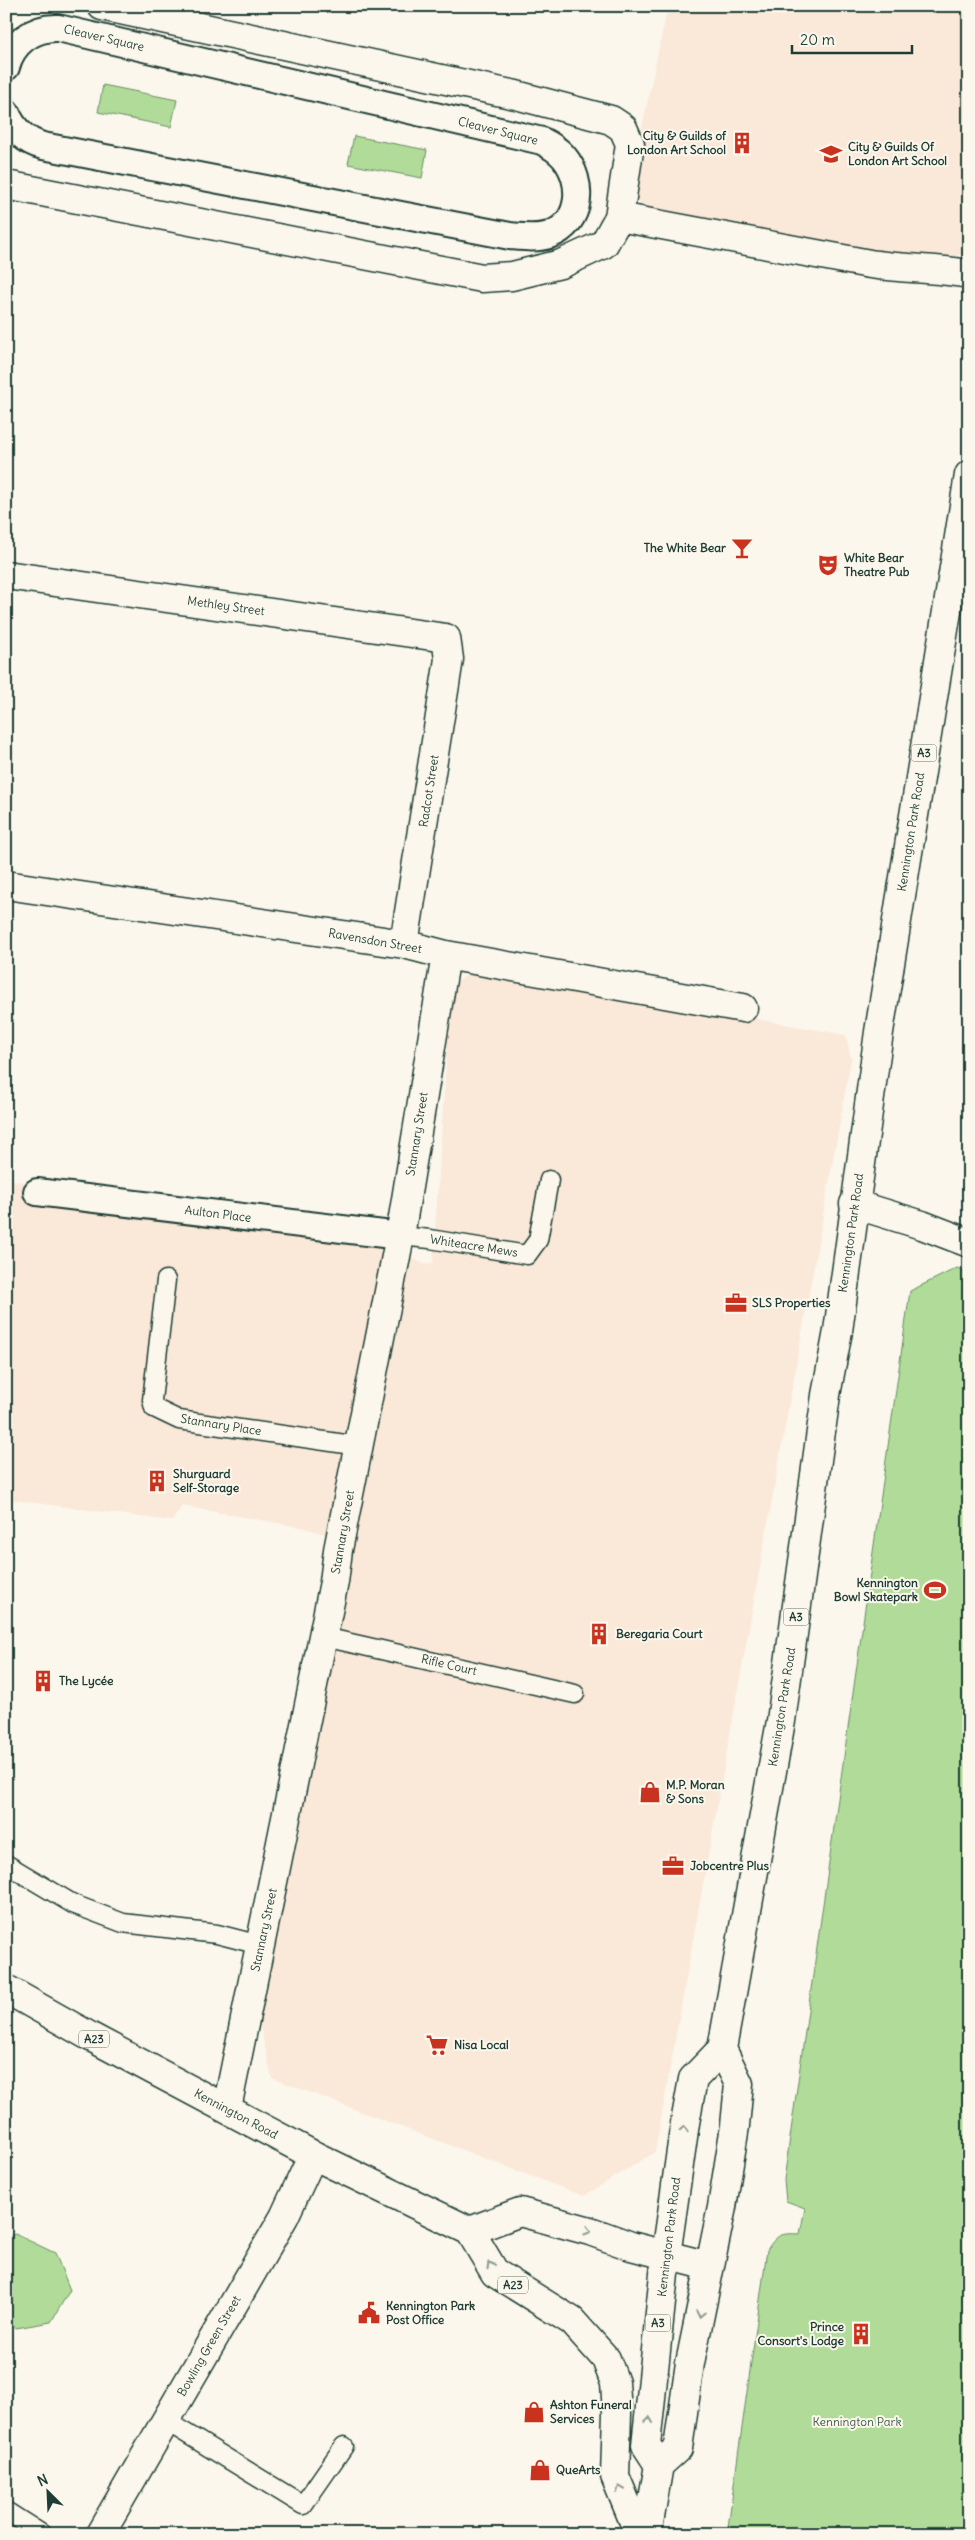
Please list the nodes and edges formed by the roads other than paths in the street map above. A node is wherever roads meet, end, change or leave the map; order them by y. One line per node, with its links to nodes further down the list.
1 (102, 6): 5 (main road)
2 (6, 67): 3 (street, Cleaver Square)
3 (6, 112)
4 (6, 185): 5 (main road)
5 (619, 217): 6 (main road)
6 (969, 274)
7 (969, 475): 16 (main road, Kennington Park Road / A3)
8 (6, 575): 9 (main road, Methley Street)
9 (446, 638): 11 (main road, Radcot Street)
10 (6, 885): 11 (main road, Ravensdon Street)
11 (404, 944): 12 (main road, Ravensdon Street)
12 (446, 955): 13 (main road, Ravensdon Street); 17 (main road, Stannary Street)
13 (743, 1008)
14 (549, 1180): 17 (lane, Whiteacre Mews)
15 (36, 1192): 17 (street, Aulton Place)
16 (854, 1204): 18 (main road); 26 (main road, Kennington Park Road / A3)
17 (400, 1236): 20 (main road, Stannary Street)
18 (969, 1243)
19 (166, 1280): 20 (lane, Stannary Place)
20 (359, 1446): 21 (main road, Stannary Street)
21 (324, 1637): 22 (lane, Rifle Court); 24 (main road, Stannary Street)
22 (575, 1694)
23 (6, 1864): 24 (lane)
24 (260, 1945): 27 (main road, Stannary Street)
25 (6, 1989): 27 (main road, Kennington Road / A23)
26 (722, 2049): 30 (main road, Kennington Park Road / A3, one-way to 26); 31 (main road)
27 (227, 2108): 28 (main road, Kennington Road / A23)
28 (313, 2155): 29 (main road, Kennington Road / A23); 32 (main road, Bowling Green Street)
29 (470, 2231): 30 (main road, one-way to 30); 38 (main road, A23, one-way to 29)
30 (666, 2255): 31 (main road); 34 (main road, Kennington Park Road / A3, one-way to 30)
31 (709, 2266): 34 (main road, one-way to 34)
32 (166, 2421): 33 (lane); 37 (main road, Bowling Green Street)
33 (344, 2446)
34 (659, 2465): 39 (main road)
35 (6, 2511): 36 (lane)
36 (42, 2534)
37 (100, 2534)
38 (639, 2534)
39 (647, 2534)

